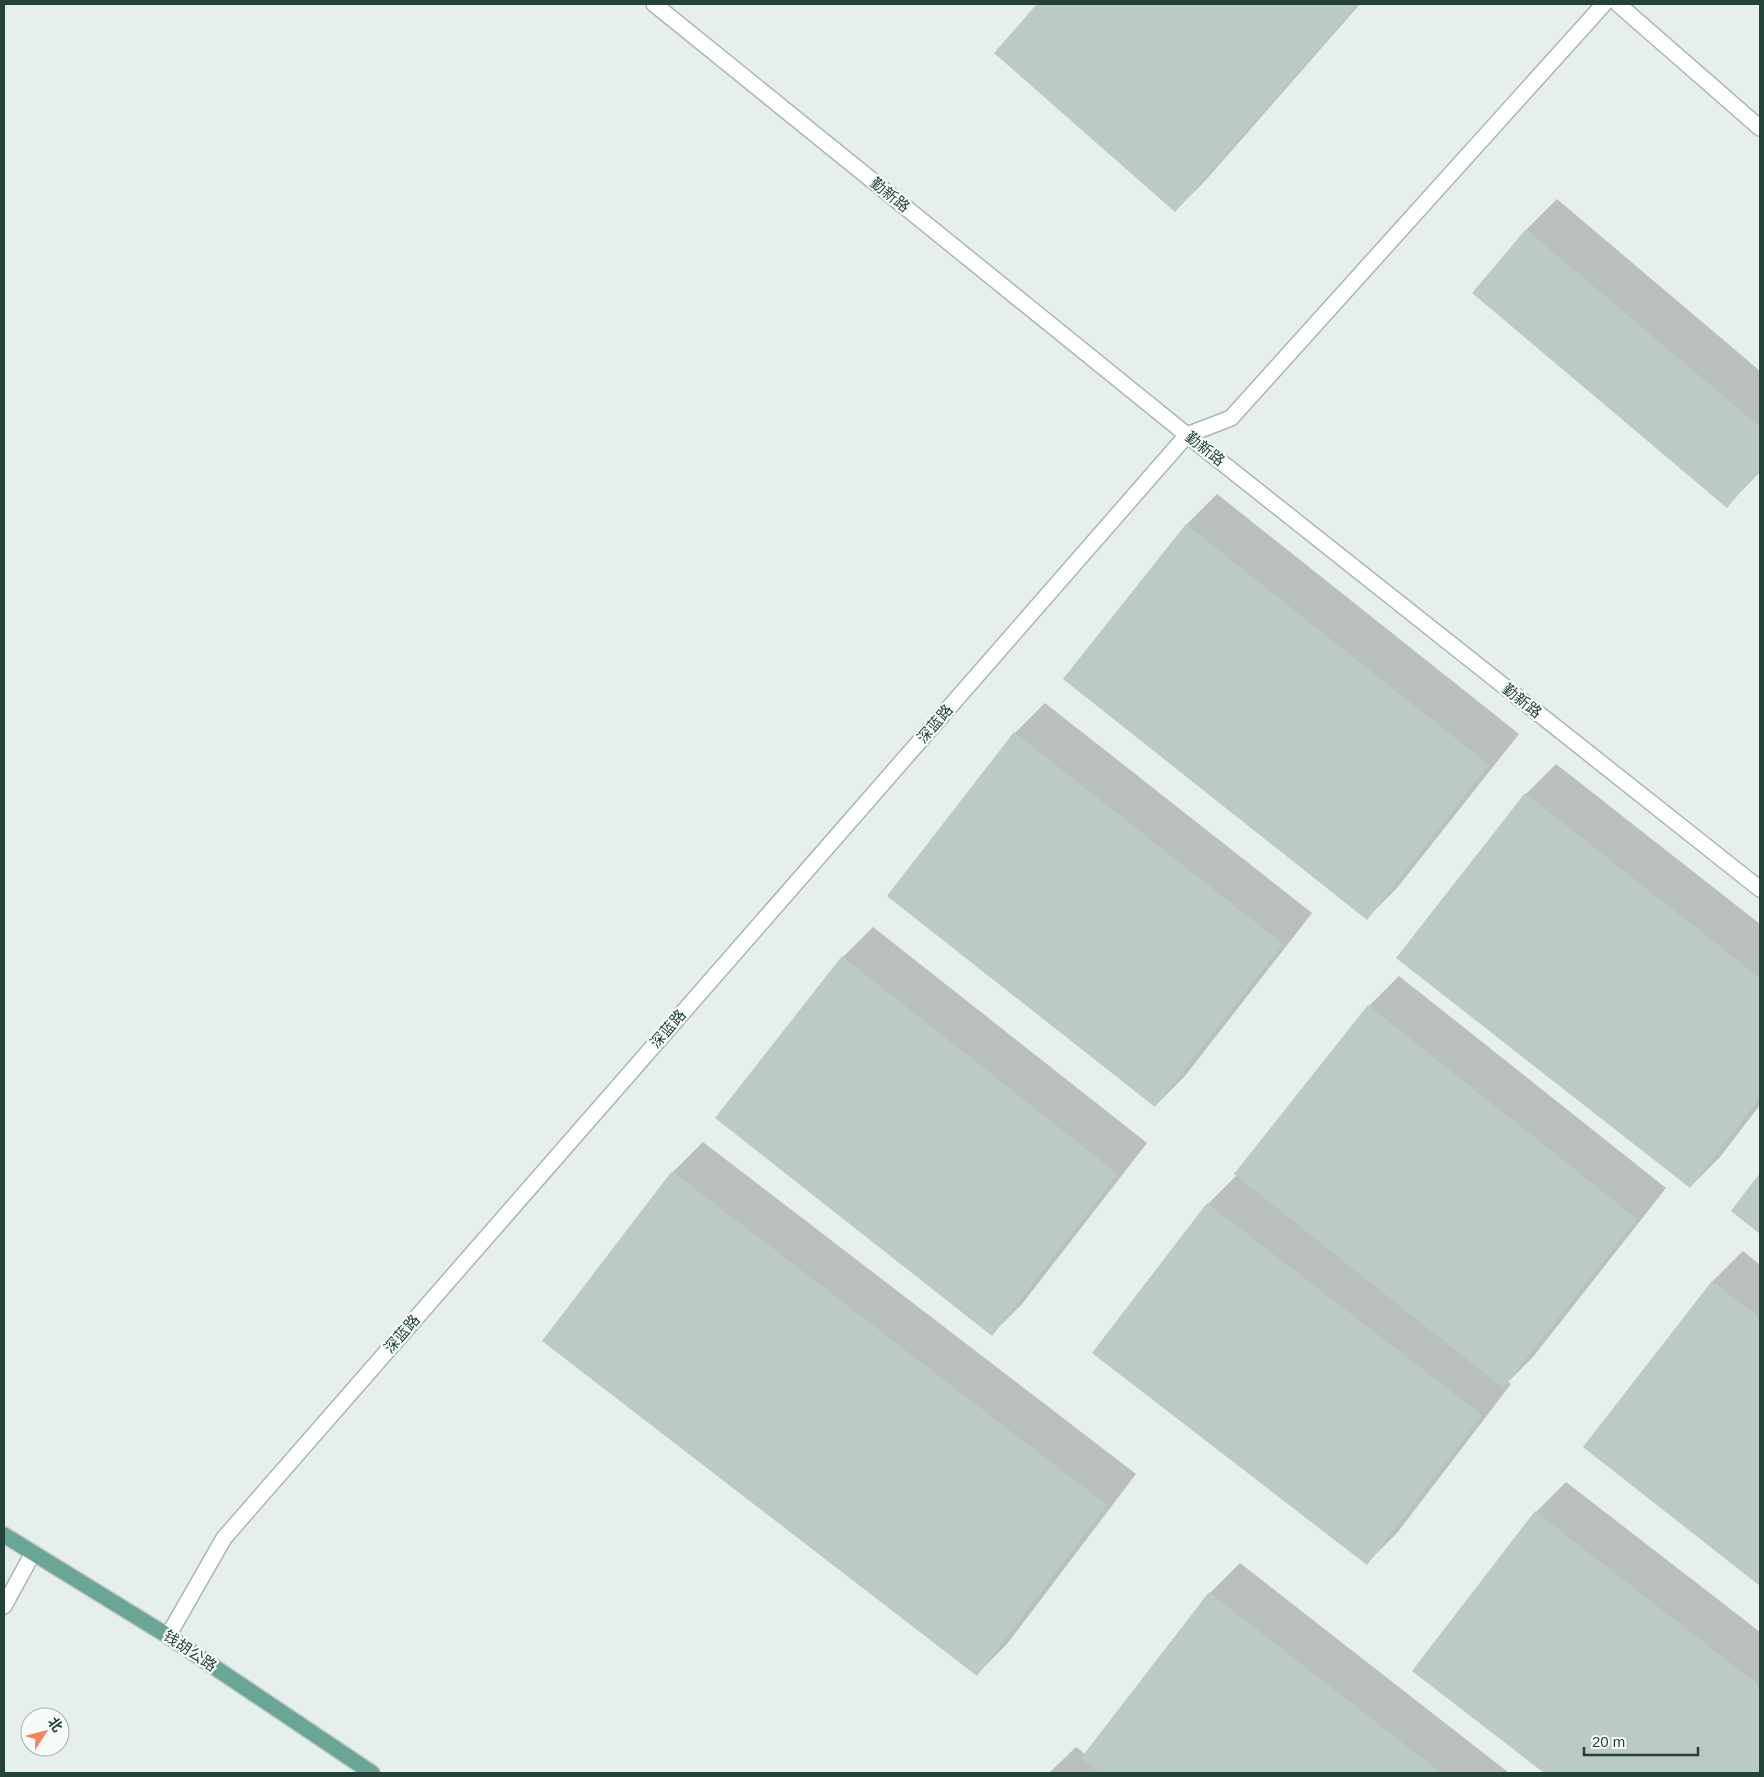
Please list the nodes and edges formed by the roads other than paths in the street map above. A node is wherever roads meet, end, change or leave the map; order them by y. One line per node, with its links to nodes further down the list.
1 (654, 4): 5 (street, 勤新路)
2 (1604, 4): 5 (street)
3 (1618, 4): 4 (street)
4 (1760, 128)
5 (1187, 435): 6 (street, 勤新路); 10 (street, 深蓝路)
6 (1760, 889)
7 (4, 1535): 8 (main road, 钱胡公路)
8 (33, 1553): 9 (street); 10 (main road, 钱胡公路)
9 (4, 1606)
10 (168, 1636): 11 (main road, 钱胡公路)
11 (372, 1773)

